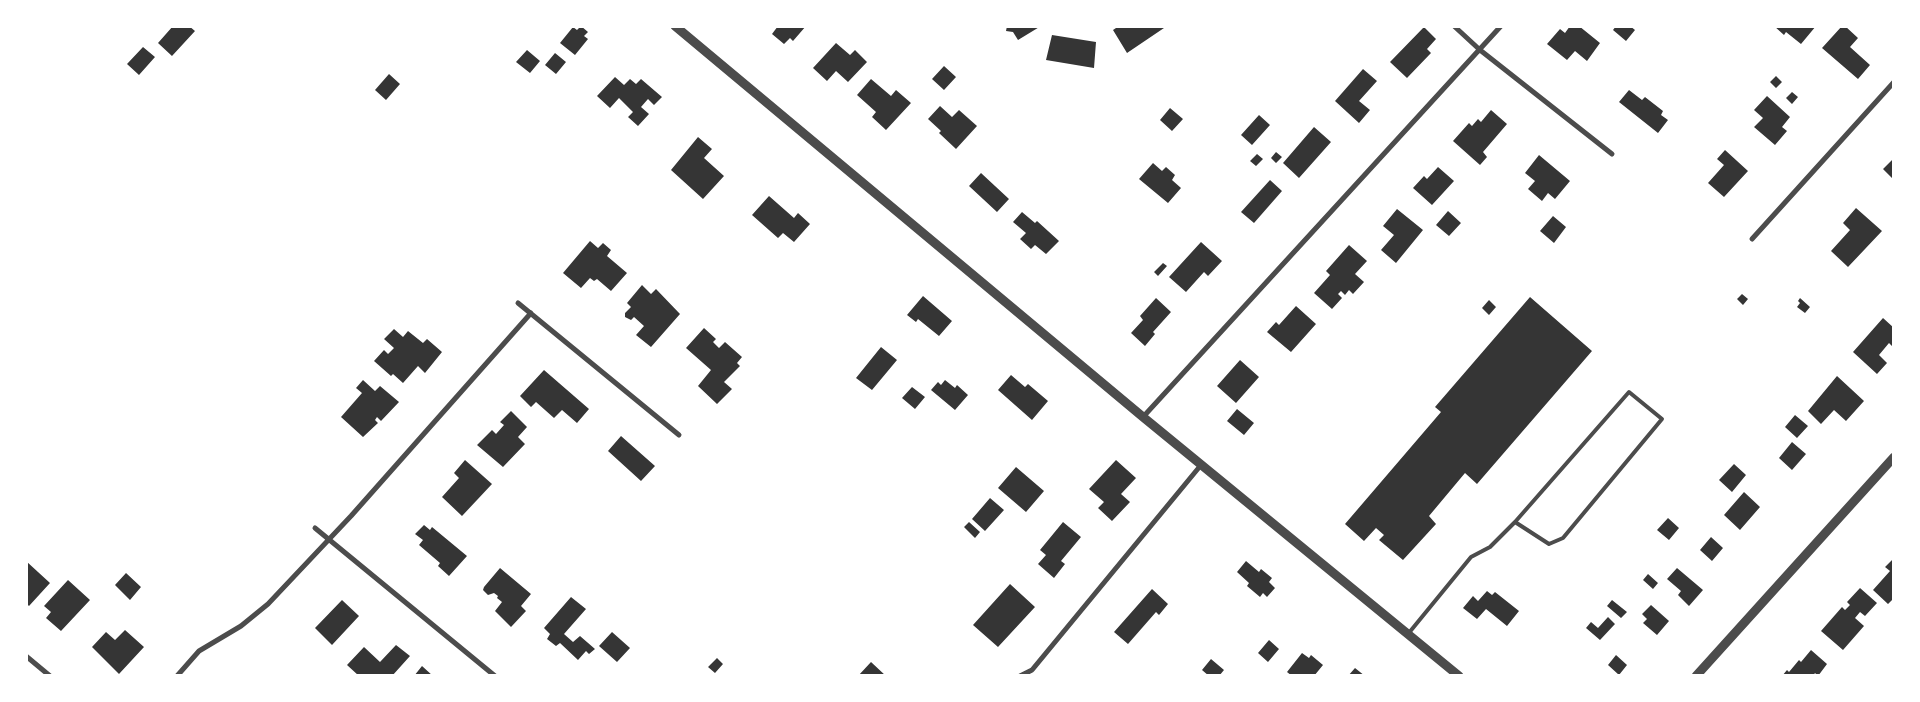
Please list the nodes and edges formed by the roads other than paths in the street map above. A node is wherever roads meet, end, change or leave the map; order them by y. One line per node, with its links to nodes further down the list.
1 (675, 26): 10 (street)
2 (1454, 26): 4 (street)
3 (1501, 26): 4 (street)
4 (1480, 50): 6 (street); 10 (street)
5 (1894, 82): 7 (street)
6 (1612, 154)
7 (1752, 239)
8 (518, 303): 9 (street)
9 (531, 313): 11 (street); 16 (street)
10 (1142, 417): 13 (street)
11 (679, 435)
12 (1894, 456): 24 (street)
13 (1201, 465): 17 (street); 22 (street)
14 (1515, 522): 14 (lane); 17 (lane)
15 (315, 528): 16 (street)
16 (328, 539): 20 (street); 21 (street)
17 (1408, 634): 23 (street)
18 (26, 656): 19 (street)
19 (50, 676)
20 (177, 676)
21 (495, 676)
22 (1020, 676)
23 (1459, 676)
24 (1696, 676)

